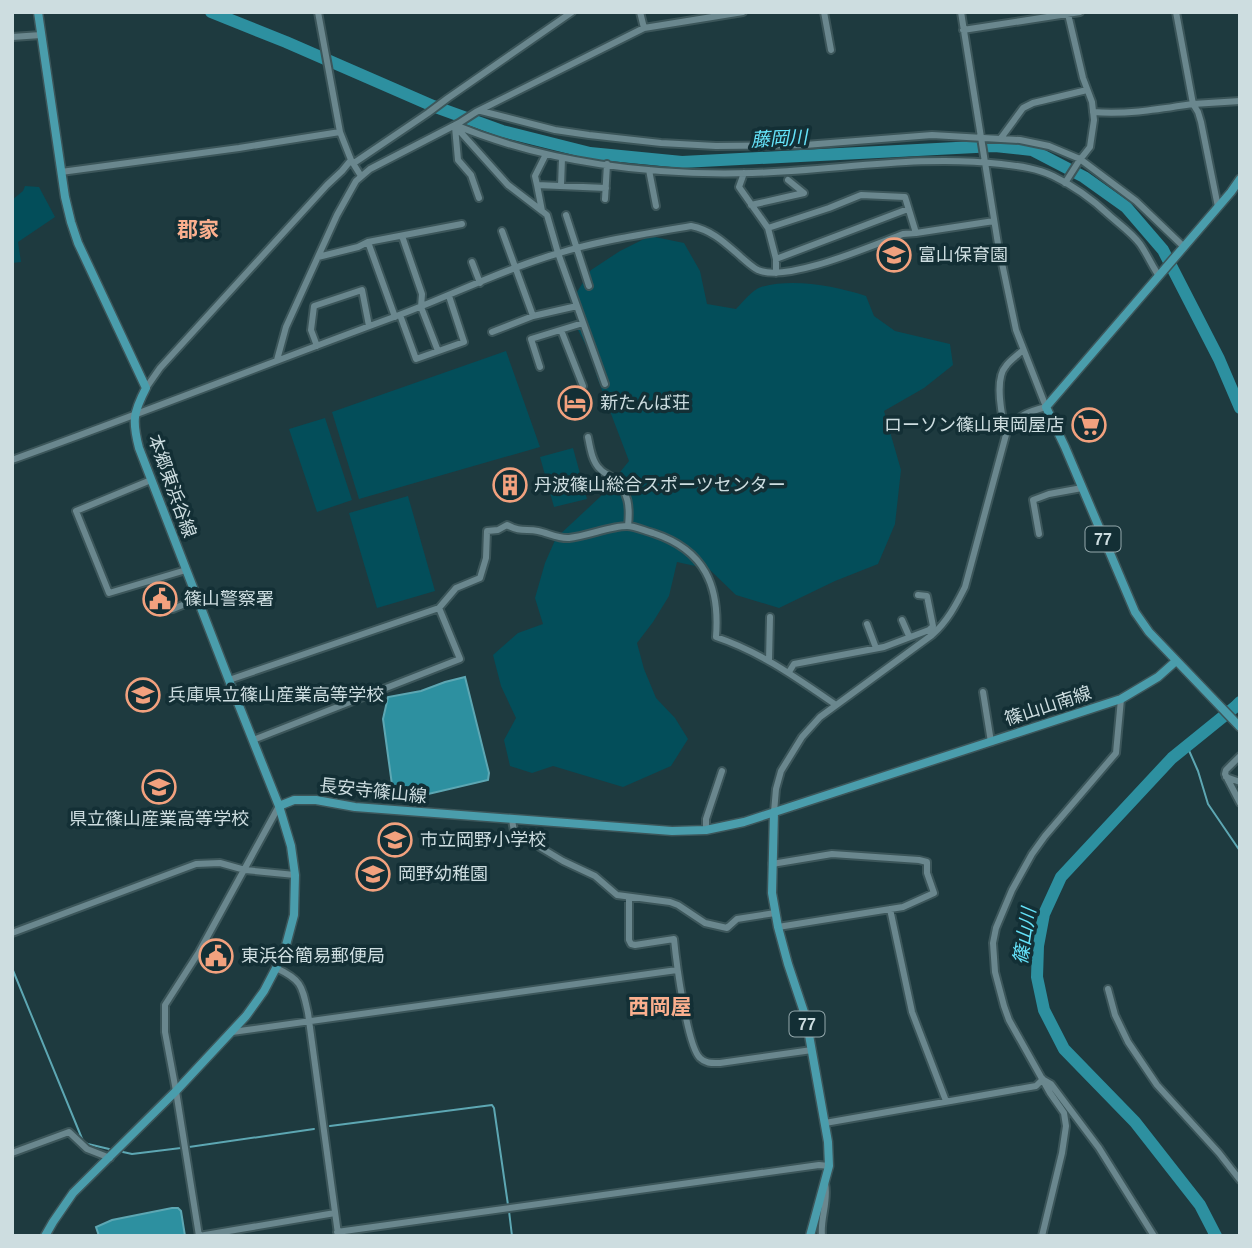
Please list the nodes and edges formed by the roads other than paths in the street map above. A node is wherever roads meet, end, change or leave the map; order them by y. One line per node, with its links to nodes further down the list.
1 (38, 12): 14 (main road)
2 (318, 12): 23 (street)
3 (572, 12): 30 (street)
4 (640, 12): 12 (street)
5 (744, 12): 12 (street)
6 (824, 12): 16 (street)
7 (961, 12): 13 (street)
8 (1080, 12): 10 (street)
9 (1176, 12): 19 (street)
10 (1068, 14): 11 (street); 17 (street)
11 (1035, 16): 13 (street)
12 (644, 27): 20 (street)
13 (963, 30): 24 (street)
14 (41, 35): 15 (street); 33 (main road)
15 (12, 37)
16 (831, 50)
17 (1087, 90): 21 (street); 25 (street)
18 (1240, 101): 19 (street)
19 (1193, 104): 21 (street); 46 (street)
20 (479, 111): 22 (street); 24 (street)
21 (1093, 112): 29 (street)
22 (457, 124): 26 (street); 35 (street); 42 (street); 48 (street)
23 (340, 132): 30 (street); 33 (street)
24 (980, 138): 25 (street); 28 (street)
25 (1001, 138): 29 (street)
26 (546, 154): 27 (street); 39 (street)
27 (562, 158): 31 (street); 40 (street)
28 (984, 160): 34 (street); 38 (street); 50 (street)
29 (1079, 160): 38 (street); 58 (street)
30 (352, 161): 35 (street); 84 (street)
31 (607, 164): 32 (street); 41 (street)
32 (649, 170): 34 (street); 45 (street)
33 (61, 172): 84 (main road)
34 (744, 173): 44 (street)
35 (361, 176): 60 (street)
36 (1240, 178): 46 (main road)
37 (788, 180): 44 (street)
38 (1066, 182): 65 (street)
39 (537, 185): 40 (street); 48 (street)
40 (561, 186): 41 (street)
41 (606, 188): 43 (street)
42 (479, 198)
43 (605, 199)
44 (751, 205): 52 (street)
45 (656, 206)
46 (1218, 207): 58 (main road)
47 (908, 209): 52 (street); 54 (street); 61 (street)
48 (541, 211): 59 (street)
49 (566, 215): 57 (street)
50 (994, 221): 54 (street); 78 (street)
51 (462, 224): 55 (street)
52 (768, 228): 61 (street)
53 (502, 231): 63 (street)
54 (916, 233): 64 (street)
55 (402, 236): 56 (street); 70 (street)
56 (368, 242): 60 (street); 71 (street)
57 (577, 248): 59 (street); 64 (street); 67 (street)
58 (1182, 249): 65 (main road)
59 (558, 253): 63 (street); 69 (street)
60 (318, 257): 80 (street)
61 (776, 259): 64 (street)
62 (472, 262): 66 (street)
63 (515, 268): 66 (street); 72 (street)
64 (776, 273)
65 (1160, 274): 85 (main road)
66 (480, 283): 68 (street)
67 (589, 286)
68 (449, 296): 70 (street); 79 (street)
69 (577, 306): 72 (street); 73 (street)
70 (421, 307): 71 (street); 79 (street)
71 (397, 316): 74 (street); 79 (street)
72 (533, 316): 76 (street)
73 (583, 323): 75 (street); 82 (street)
74 (369, 326): 77 (street); 77 (street)
75 (561, 330): 81 (street); 83 (street)
76 (492, 332)
77 (317, 346): 80 (street)
78 (1023, 350): 85 (street); 87 (street)
79 (438, 351)
80 (277, 360): 86 (street)
81 (540, 367)
82 (605, 384)
83 (583, 386)
84 (146, 388): 86 (main road, 本郷東浜谷線)
85 (1046, 407): 87 (street); 91 (main road, 77)
86 (134, 415): 89 (street); 90 (main road, 本郷東浜谷線)
87 (1006, 433): 102 (street)
88 (587, 437): 92 (street)
89 (12, 460)
90 (151, 480): 94 (main road, 本郷東浜谷線); 94 (street)
91 (1082, 488): 93 (street); 105 (main road, 77)
92 (628, 526): 97 (street); 106 (street)
93 (1039, 534)
94 (186, 570): 96 (main road, 本郷東浜谷線)
95 (918, 595): 102 (street)
96 (197, 599): 98 (street); 108 (main road, 本郷東浜谷線)
97 (439, 608): 108 (street); 114 (street)
98 (173, 609)
99 (770, 617): 106 (street)
100 (902, 620): 103 (street)
101 (867, 624): 104 (street)
102 (931, 632): 103 (street); 112 (street)
103 (909, 636): 104 (street)
104 (876, 648): 107 (street)
105 (1176, 661): 111 (main road, 篠山山南線); 113 (main road)
106 (769, 662): 107 (street)
107 (789, 672): 112 (street)
108 (230, 684): 110 (street); 114 (main road, 本郷東浜谷線)
109 (983, 692): 115 (street)
110 (205, 699)
111 (1121, 699): 115 (main road, 篠山山南線); 139 (street)
112 (836, 705): 122 (street)
113 (1240, 727)
114 (253, 740): 121 (main road, 本郷東浜谷線)
115 (991, 741): 122 (main road, 篠山山南線)
116 (1240, 756): 118 (street)
117 (722, 771): 124 (street)
118 (1226, 778): 119 (street); 120 (street)
119 (1240, 782)
120 (1240, 803)
121 (279, 806): 123 (main road, 長安寺篠山線); 126 (street); 127 (main road)
122 (774, 812): 124 (main road, 長安寺篠山線); 125 (main road, 77)
123 (512, 820): 124 (main road, 長安寺篠山線); 128 (street)
124 (706, 830)
125 (772, 864): 129 (street); 130 (main road, 77)
126 (245, 870): 127 (street); 132 (street); 140 (street)
127 (295, 875): 133 (main road)
128 (629, 898): 130 (street); 134 (street)
129 (890, 909): 131 (street); 141 (street)
130 (775, 913): 131 (main road, 77)
131 (778, 927): 138 (main road, 77)
132 (12, 933)
133 (276, 968): 136 (street); 137 (main road)
134 (677, 970): 136 (street); 138 (street)
135 (1108, 989): 146 (street)
136 (309, 1021): 137 (street); 148 (street)
137 (232, 1032): 140 (main road)
138 (812, 1050): 142 (main road, 77)
139 (1043, 1079): 141 (street); 153 (street); 154 (street)
140 (176, 1091): 144 (main road); 148 (street)
141 (946, 1101): 142 (street)
142 (825, 1123): 145 (main road, 77)
143 (12, 1153): 144 (street)
144 (110, 1158): 150 (main road)
145 (829, 1166): 147 (main road, 77); 149 (street)
146 (1240, 1180)
147 (825, 1183): 151 (main road, 77); 152 (street)
148 (335, 1213): 149 (street)
149 (338, 1234)
150 (45, 1236)
151 (810, 1236)
152 (822, 1236)
153 (1042, 1236)
154 (1154, 1236)

